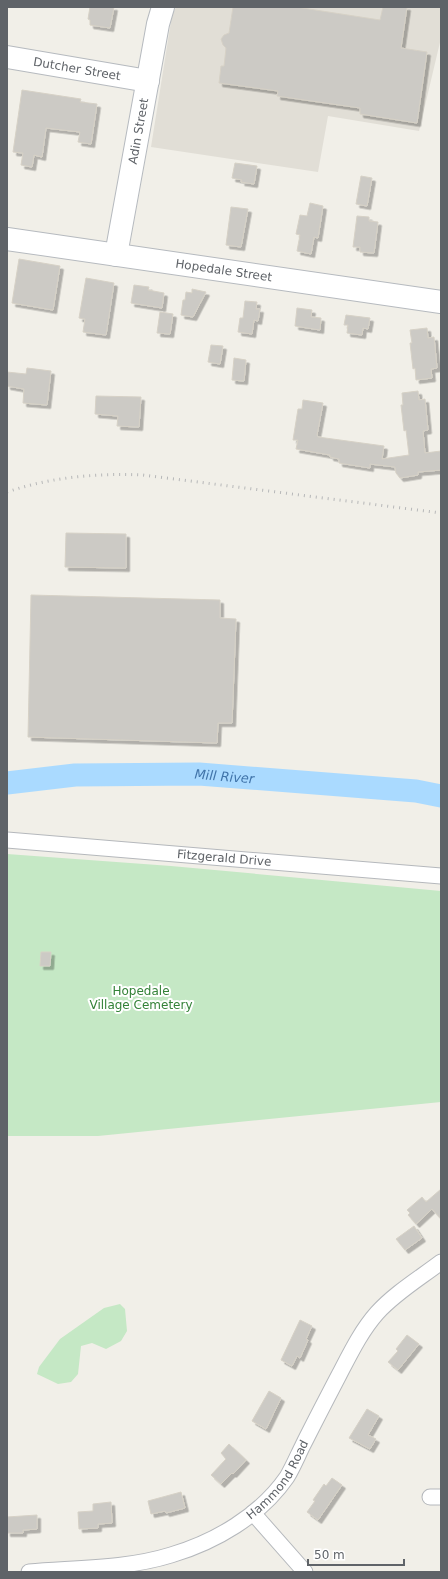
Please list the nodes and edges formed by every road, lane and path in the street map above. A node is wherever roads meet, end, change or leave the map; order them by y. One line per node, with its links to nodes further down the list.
1 (163, 7): 3 (street, Adin Street)
2 (7, 57): 3 (street, Dutcher Street)
3 (148, 80): 5 (street, Adin Street)
4 (7, 239): 5 (street, Hopedale Street)
5 (116, 255): 6 (street, Hopedale Street)
6 (441, 302)
7 (7, 840): 8 (street, Fitzgerald Drive)
8 (441, 876)
9 (441, 1262): 10 (street, Hammond Road)
10 (253, 1513): 11 (street, Hammond Road); 12 (street)
11 (29, 1572)
12 (305, 1572)

